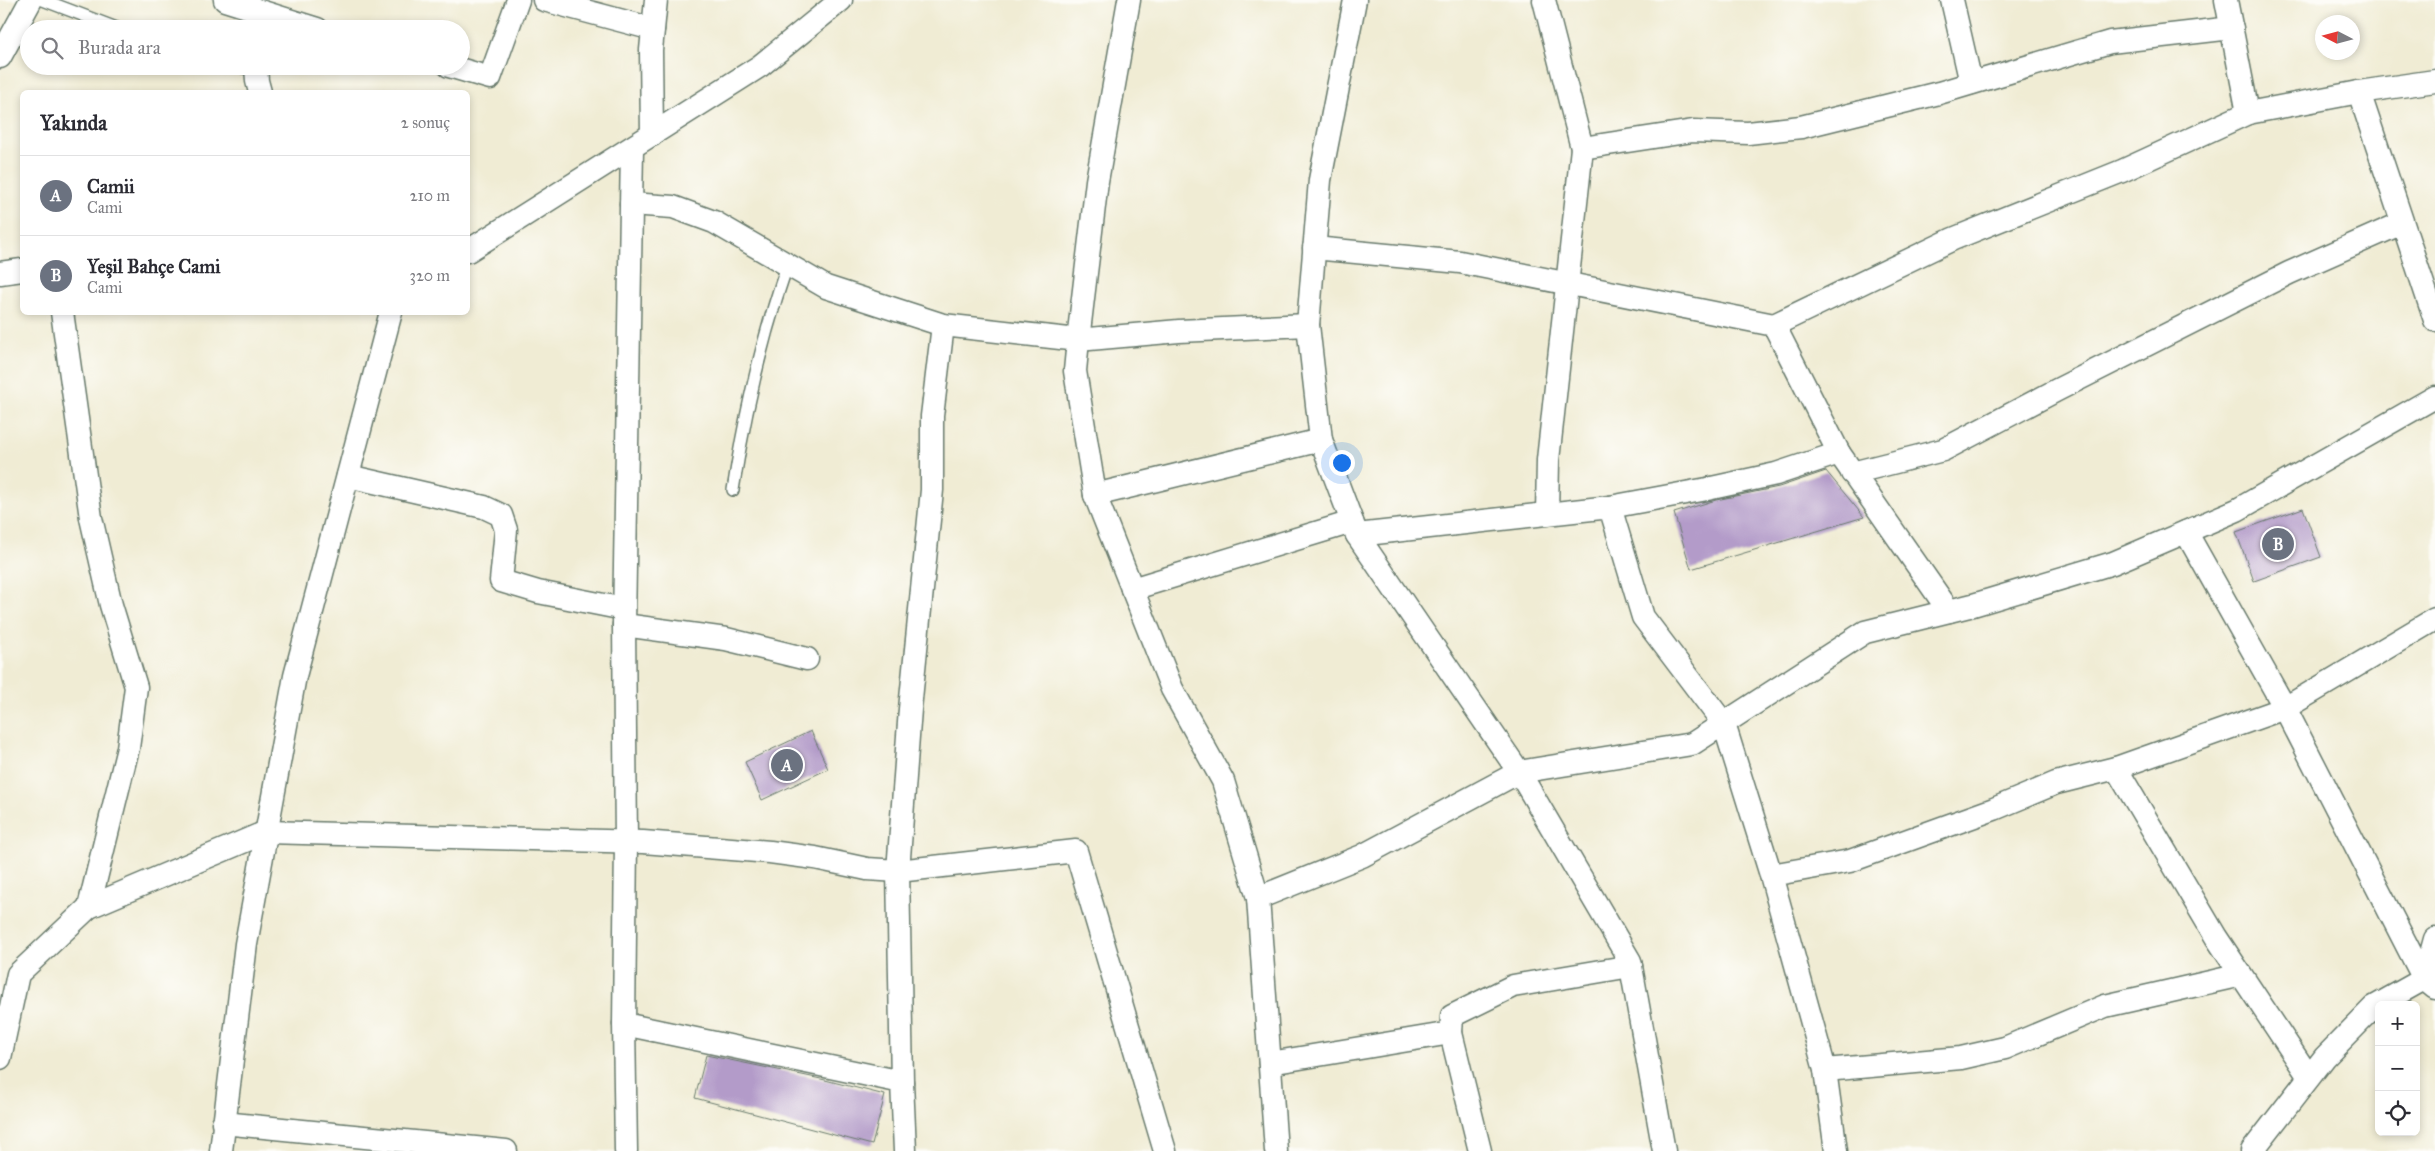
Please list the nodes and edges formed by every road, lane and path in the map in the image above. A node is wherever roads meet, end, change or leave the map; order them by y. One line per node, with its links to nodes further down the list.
1 (31, 0): 14 (street)
2 (43, 0): 15 (lane)
3 (225, 0): 16 (street)
4 (518, 0): 20 (street)
5 (544, 0): 18 (street)
6 (656, 0): 18 (street)
7 (841, 0): 25 (street)
8 (1129, 0): 42 (street)
9 (1354, 0): 30 (street)
10 (1544, 0): 27 (street)
11 (1952, 0): 22 (street)
12 (2226, 0): 17 (street)
13 (20, 20): 19 (street)
14 (20, 20)
15 (95, 20)
16 (263, 20)
17 (2232, 28): 22 (street); 24 (street)
18 (653, 29): 25 (street)
19 (0, 57)
20 (470, 72)
21 (2435, 81): 23 (street)
22 (1971, 83): 27 (street)
23 (2359, 92): 24 (street); 29 (street)
24 (2248, 114): 40 (street)
25 (652, 135): 26 (street)
26 (632, 148): 28 (street); 31 (street)
27 (1582, 148): 35 (street)
28 (631, 204): 32 (street); 56 (street)
29 (2402, 223): 38 (street); 46 (street)
30 (1314, 248): 35 (street); 39 (street)
31 (470, 250)
32 (787, 266): 41 (street); 48 (lane)
33 (20, 270): 34 (street)
34 (0, 273)
35 (1568, 284): 40 (street); 51 (street)
36 (62, 315): 68 (street)
37 (390, 315): 47 (street)
38 (2435, 320)
39 (1308, 325): 42 (street); 44 (street)
40 (1774, 325): 45 (street)
41 (943, 326): 42 (street); 65 (street)
42 (1078, 340): 49 (street)
43 (2435, 397): 53 (street)
44 (1322, 440): 49 (street); 52 (street)
45 (1839, 453): 46 (street); 50 (street)
46 (1852, 473): 55 (street)
47 (348, 476): 56 (street); 63 (street)
48 (733, 490)
49 (1095, 495): 54 (street)
50 (1610, 507): 51 (street); 60 (street)
51 (1547, 514): 52 (street)
52 (1355, 529): 54 (street); 62 (street)
53 (2186, 532): 55 (street); 59 (street)
54 (1132, 589): 67 (street)
55 (1949, 611): 60 (street)
56 (624, 617): 58 (street); 64 (street)
57 (2435, 619): 59 (street)
58 (807, 659)
59 (2285, 708): 61 (street); 73 (street)
60 (1724, 724): 62 (street); 66 (street)
61 (2116, 768): 66 (street); 72 (street)
62 (1519, 772): 67 (street); 70 (street)
63 (266, 832): 64 (street); 68 (street); 81 (street)
64 (626, 842): 65 (street); 74 (street)
65 (898, 871): 80 (street); 86 (street)
66 (1771, 875): 78 (street)
67 (1258, 898): 77 (street)
68 (89, 907): 71 (street)
69 (2435, 939): 73 (street)
70 (1631, 966): 75 (street); 89 (street)
71 (9, 971): 76 (street)
72 (2241, 975): 78 (street); 79 (street)
73 (2430, 983): 79 (street)
74 (624, 1024): 80 (street); 84 (street)
75 (1451, 1033): 77 (street); 88 (street)
76 (0, 1058)
77 (1270, 1063): 87 (street)
78 (1825, 1070): 90 (street)
79 (2309, 1077): 91 (street)
80 (902, 1082): 85 (street)
81 (223, 1123): 82 (street); 83 (street)
82 (221, 1151)
83 (506, 1151)
84 (626, 1151)
85 (905, 1151)
86 (1165, 1151)
87 (1276, 1151)
88 (1480, 1151)
89 (1664, 1151)
90 (1836, 1151)
91 (2252, 1151)

